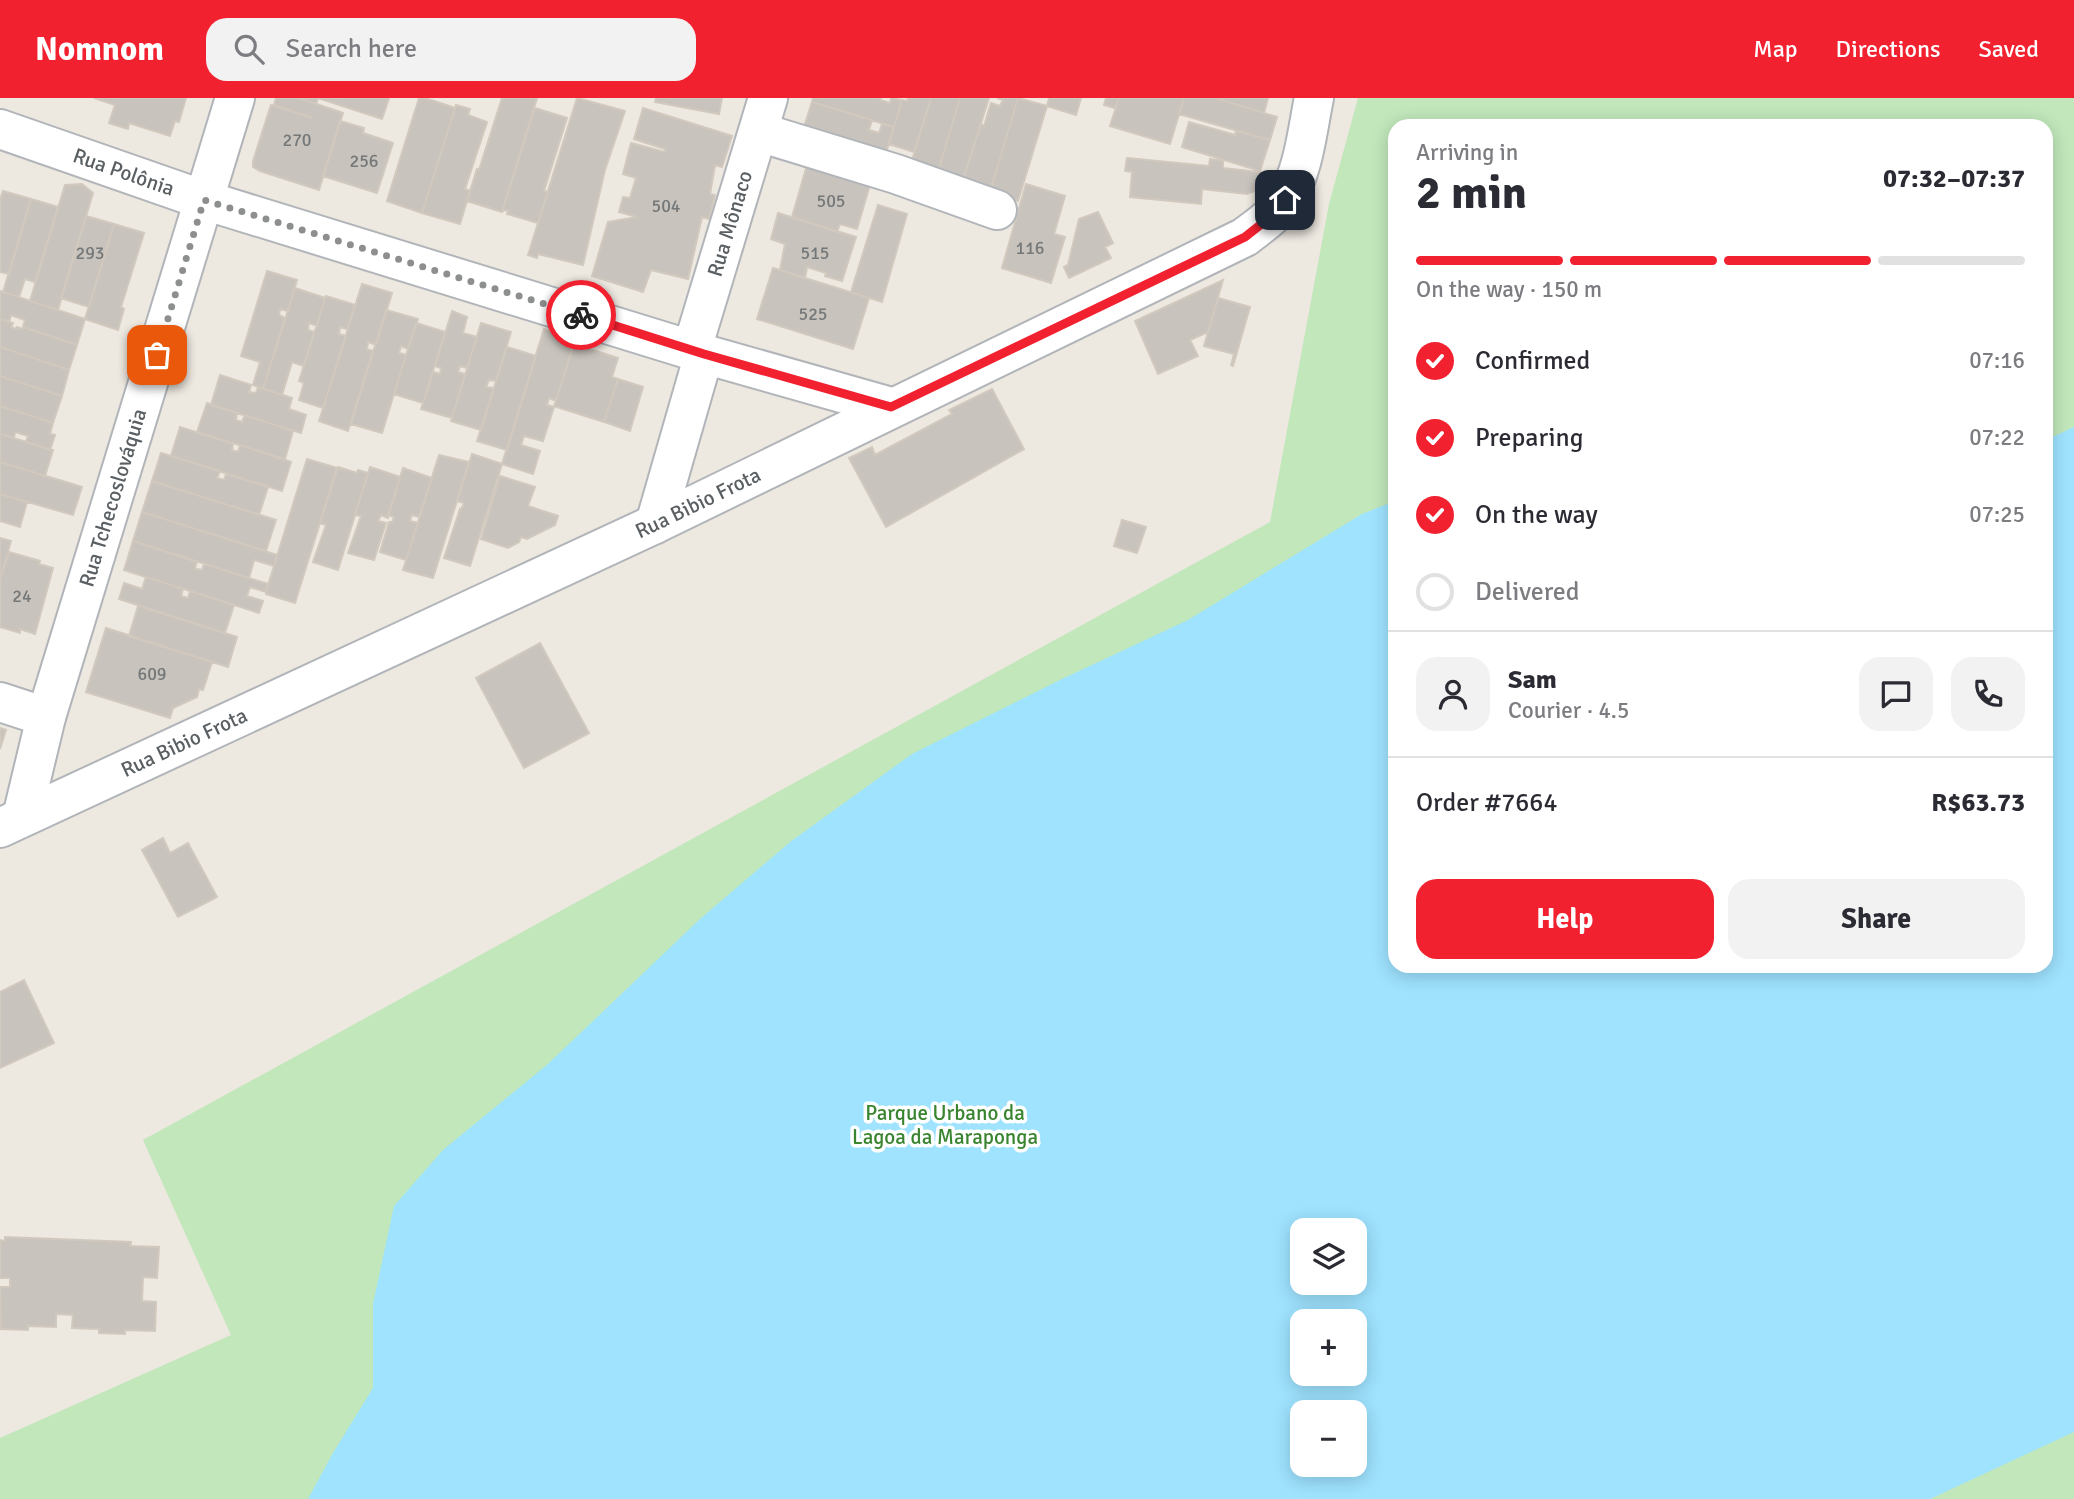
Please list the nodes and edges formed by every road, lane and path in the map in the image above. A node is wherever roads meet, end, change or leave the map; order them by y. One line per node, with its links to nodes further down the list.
1 (235, 98): 5 (street, Rua Tchecoslováquia)
2 (1314, 98): 8 (street, Rua Bibio Frota)
3 (763, 115): 6 (street); 7 (street, Rua Mônaco)
4 (0, 130): 5 (street, Rua Polônia)
5 (204, 200): 7 (street, Rua Polônia); 11 (street, Rua Tchecoslováquia)
6 (997, 210)
7 (698, 352): 8 (street, Rua Polônia); 9 (street, Rua Mônaco)
8 (891, 407): 9 (street, Rua Bibio Frota)
9 (655, 524): 12 (street, Rua Bibio Frota)
10 (0, 702): 11 (street)
11 (46, 717): 12 (street, Rua Tchecoslováquia)
12 (11, 823)

